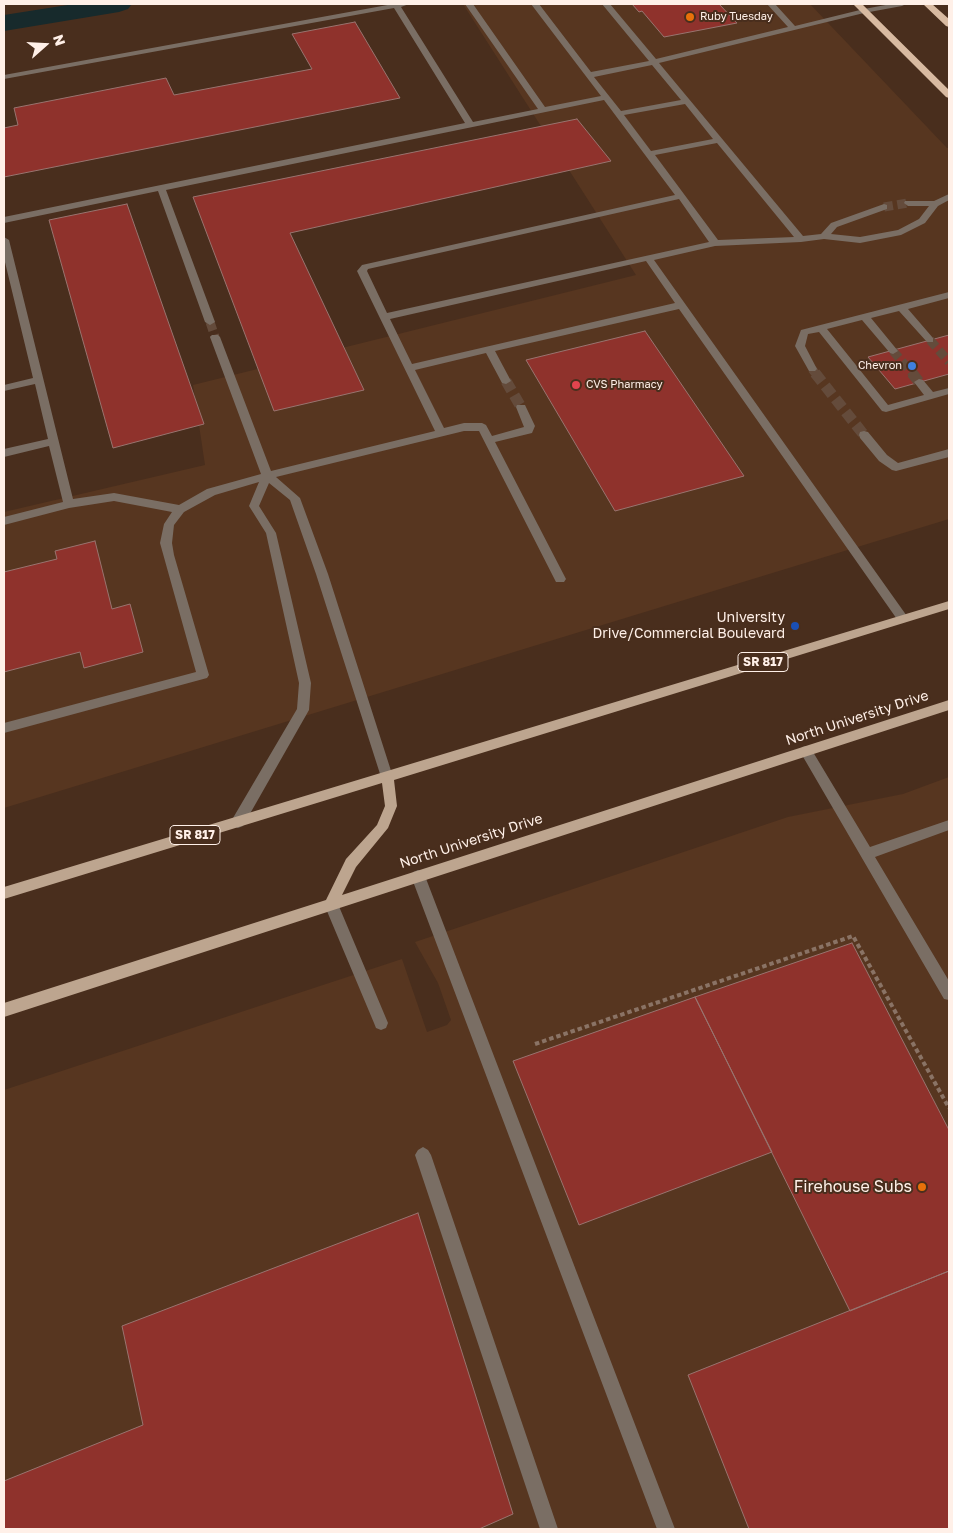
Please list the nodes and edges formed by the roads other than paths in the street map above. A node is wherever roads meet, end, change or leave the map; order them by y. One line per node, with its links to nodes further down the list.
1 (405, 4): 9 (lane)
2 (469, 4): 19 (lane)
3 (535, 4): 14 (lane)
4 (606, 4): 13 (lane)
5 (771, 4): 12 (lane)
6 (856, 4): 10 (highway)
7 (902, 4): 10 (lane)
8 (927, 4): 11 (highway)
9 (396, 5): 15 (lane); 21 (lane)
10 (864, 11): 12 (lane); 16 (highway)
11 (949, 24)
12 (794, 28): 13 (lane)
13 (655, 62): 14 (lane); 18 (lane)
14 (590, 75): 17 (lane)
15 (4, 77)
16 (949, 95)
17 (606, 97): 19 (lane); 20 (lane)
18 (688, 101): 20 (lane); 22 (lane)
19 (543, 110): 21 (lane)
20 (618, 114): 23 (lane)
21 (470, 124): 24 (lane)
22 (719, 140): 23 (lane); 32 (lane)
23 (649, 154): 25 (lane)
24 (161, 188): 30 (lane); 42 (lane)
25 (681, 196): 34 (lane); 41 (lane)
26 (946, 196): 28 (lane)
27 (908, 203): 28 (lane)
28 (935, 204): 31 (lane)
29 (884, 208): 31 (lane)
30 (4, 220)
31 (824, 236): 32 (lane)
32 (801, 239): 34 (lane)
33 (4, 240): 36 (lane)
34 (715, 243): 35 (lane)
35 (648, 258): 38 (lane); 41 (lane)
36 (7, 267): 50 (lane)
37 (949, 295): 39 (lane)
38 (681, 305): 46 (lane); 69 (lane)
39 (901, 307): 40 (lane); 45 (lane)
40 (864, 316): 43 (lane); 47 (lane)
41 (385, 317): 48 (lane)
42 (210, 322)
43 (821, 328): 49 (lane); 55 (lane)
44 (215, 337): 63 (lane)
45 (930, 340)
46 (488, 349): 48 (lane); 51 (lane)
47 (892, 351)
48 (409, 368): 57 (lane)
49 (812, 368)
50 (38, 380): 53 (lane); 60 (lane)
51 (506, 381)
52 (919, 382): 55 (lane)
53 (4, 388)
54 (949, 391): 55 (lane)
55 (931, 396)
56 (520, 407): 59 (lane)
57 (441, 433): 59 (lane); 63 (lane)
58 (864, 435): 62 (lane)
59 (489, 440): 67 (lane)
60 (54, 441): 61 (lane); 64 (lane)
61 (4, 453)
62 (949, 453)
63 (267, 476): 65 (lane); 73 (lane); 74 (lane)
64 (69, 504): 65 (lane); 66 (lane)
65 (180, 509): 71 (lane)
66 (4, 521)
67 (560, 579)
68 (949, 605): 69 (main road, SR 817)
69 (903, 619): 73 (main road, SR 817)
70 (949, 705): 72 (main road, North University Drive)
71 (4, 728)
72 (806, 751): 76 (lane); 77 (main road, North University Drive)
73 (387, 777): 74 (main road, SR 817); 79 (main road)
74 (238, 822): 78 (main road, SR 817)
75 (949, 825): 76 (lane)
76 (866, 854): 80 (lane)
77 (418, 876): 79 (main road, North University Drive); 85 (lane)
78 (4, 894)
79 (331, 904): 81 (main road, North University Drive); 82 (lane)
80 (949, 994)
81 (4, 1010)
82 (381, 1023)
83 (423, 1155): 84 (lane)
84 (549, 1529)
85 (666, 1529)

